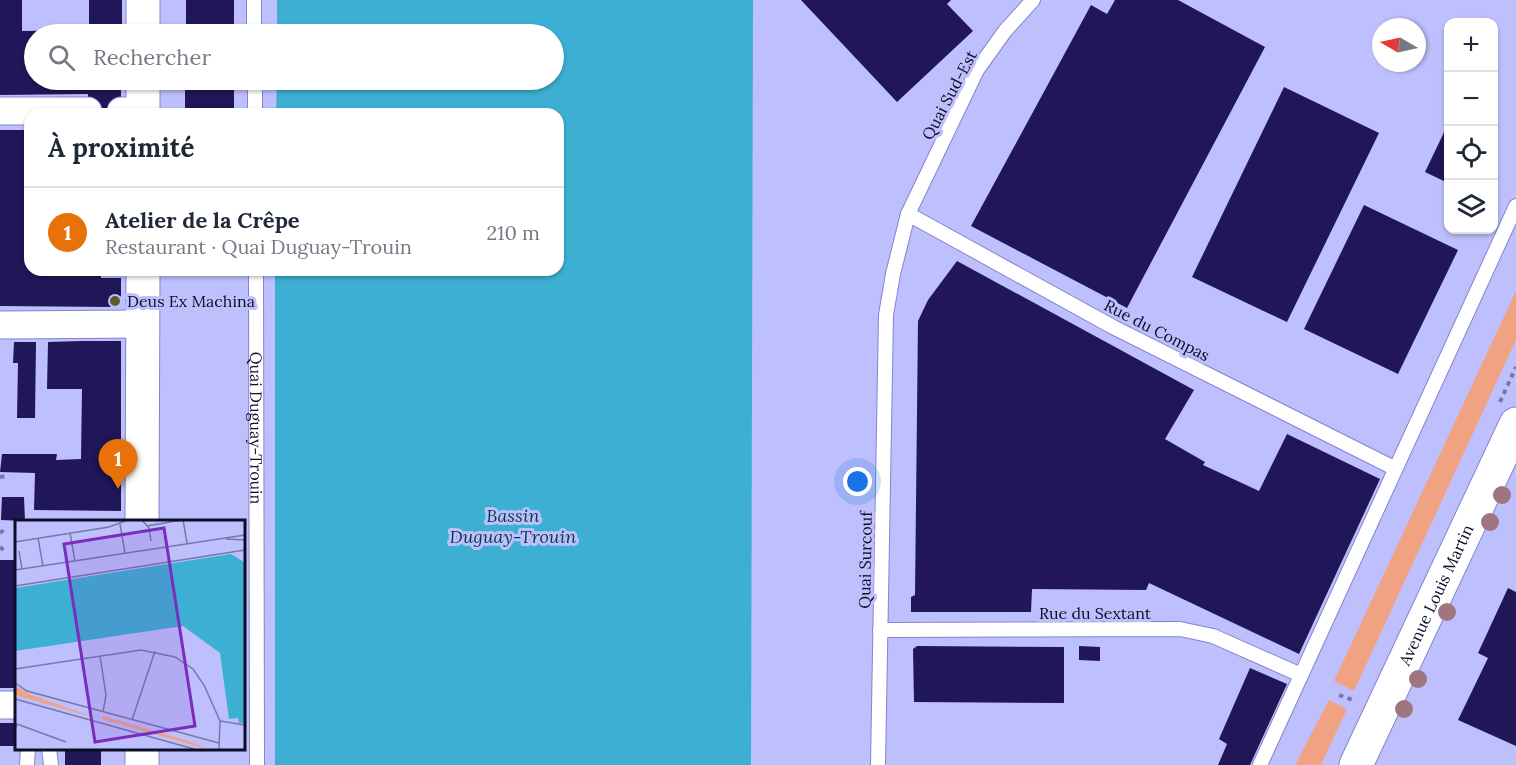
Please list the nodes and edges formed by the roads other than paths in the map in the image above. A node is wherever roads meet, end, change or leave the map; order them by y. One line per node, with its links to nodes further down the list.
1 (143, 0): 4 (street)
2 (254, 0): 5 (lane)
3 (1033, 0): 11 (lane, Quai Sud-Est)
4 (143, 24)
5 (254, 24)
6 (255, 90): 7 (lane)
7 (255, 108)
8 (0, 111): 9 (street)
9 (24, 111)
10 (1516, 206): 17 (lane)
11 (908, 214): 17 (lane, Rue du Compas); 19 (lane, Quai Surcouf)
12 (143, 276): 14 (street)
13 (255, 276): 25 (lane, Quai Duguay-Trouin)
14 (143, 324): 15 (street); 18 (street)
15 (0, 325)
16 (1516, 424): 28 (street, Avenue Louis Martin)
17 (1394, 468): 20 (lane)
18 (142, 520)
19 (880, 630): 20 (lane, Rue du Sextant); 26 (lane, Quai Surcouf)
20 (1301, 675): 27 (lane)
21 (28, 750): 23 (lane)
22 (49, 750): 24 (lane)
23 (27, 765)
24 (51, 765)
25 (257, 765)
26 (878, 765)
27 (1260, 765)
28 (1356, 765)

